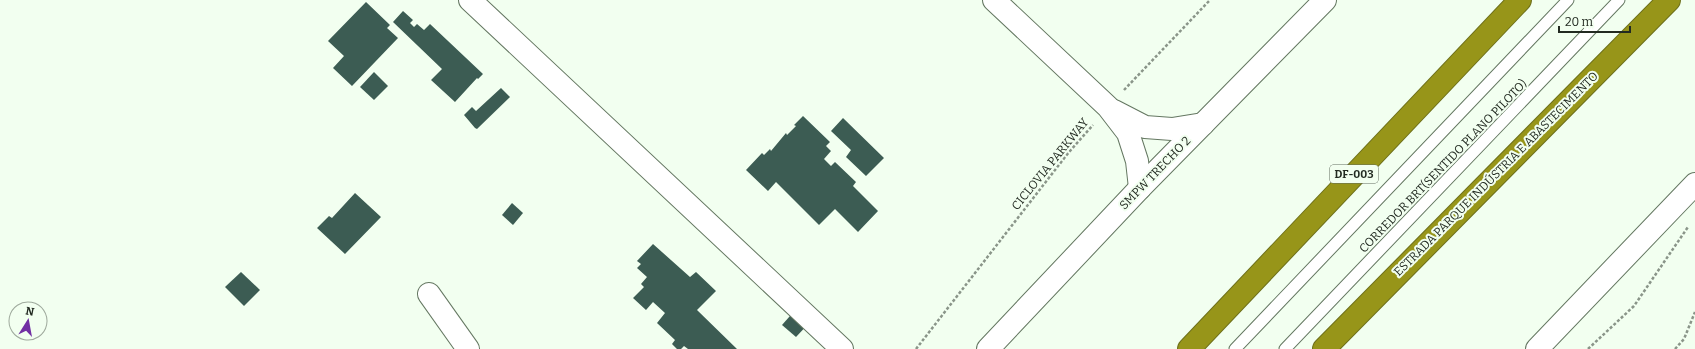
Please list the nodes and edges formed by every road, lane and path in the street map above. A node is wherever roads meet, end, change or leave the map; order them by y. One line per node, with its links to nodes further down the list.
1 (470, 0): 17 (street)
2 (994, 0): 9 (street)
3 (1210, 0): 9 (path, CICLOVIA PARKWAY)
4 (1324, 0): 10 (street, SMPW TRECHO 2)
5 (1520, 0): 20 (highway, DF-003)
6 (1568, 0): 21 (lane)
7 (1619, 0): 22 (lane, CORREDOR BRT(SENTIDO PLANO PILOTO))
8 (1668, 0): 23 (highway, ESTRADA PARQUE INDÚSTRIA E ABASTECIMENTO)
9 (1108, 107): 10 (street); 12 (street); 18 (path, CICLOVIA PARKWAY)
10 (1203, 124): 12 (street, SMPW TRECHO 2)
11 (1695, 184): 24 (street)
12 (1140, 188): 19 (street, SMPW TRECHO 2)
13 (1691, 223): 25 (path)
14 (429, 294): 16 (street)
15 (1695, 312): 26 (path)
16 (463, 347)
17 (842, 349)
18 (916, 349)
19 (988, 349)
20 (1189, 349)
21 (1235, 349)
22 (1285, 349)
23 (1324, 349)
24 (1537, 349)
25 (1588, 349)
26 (1675, 349)

